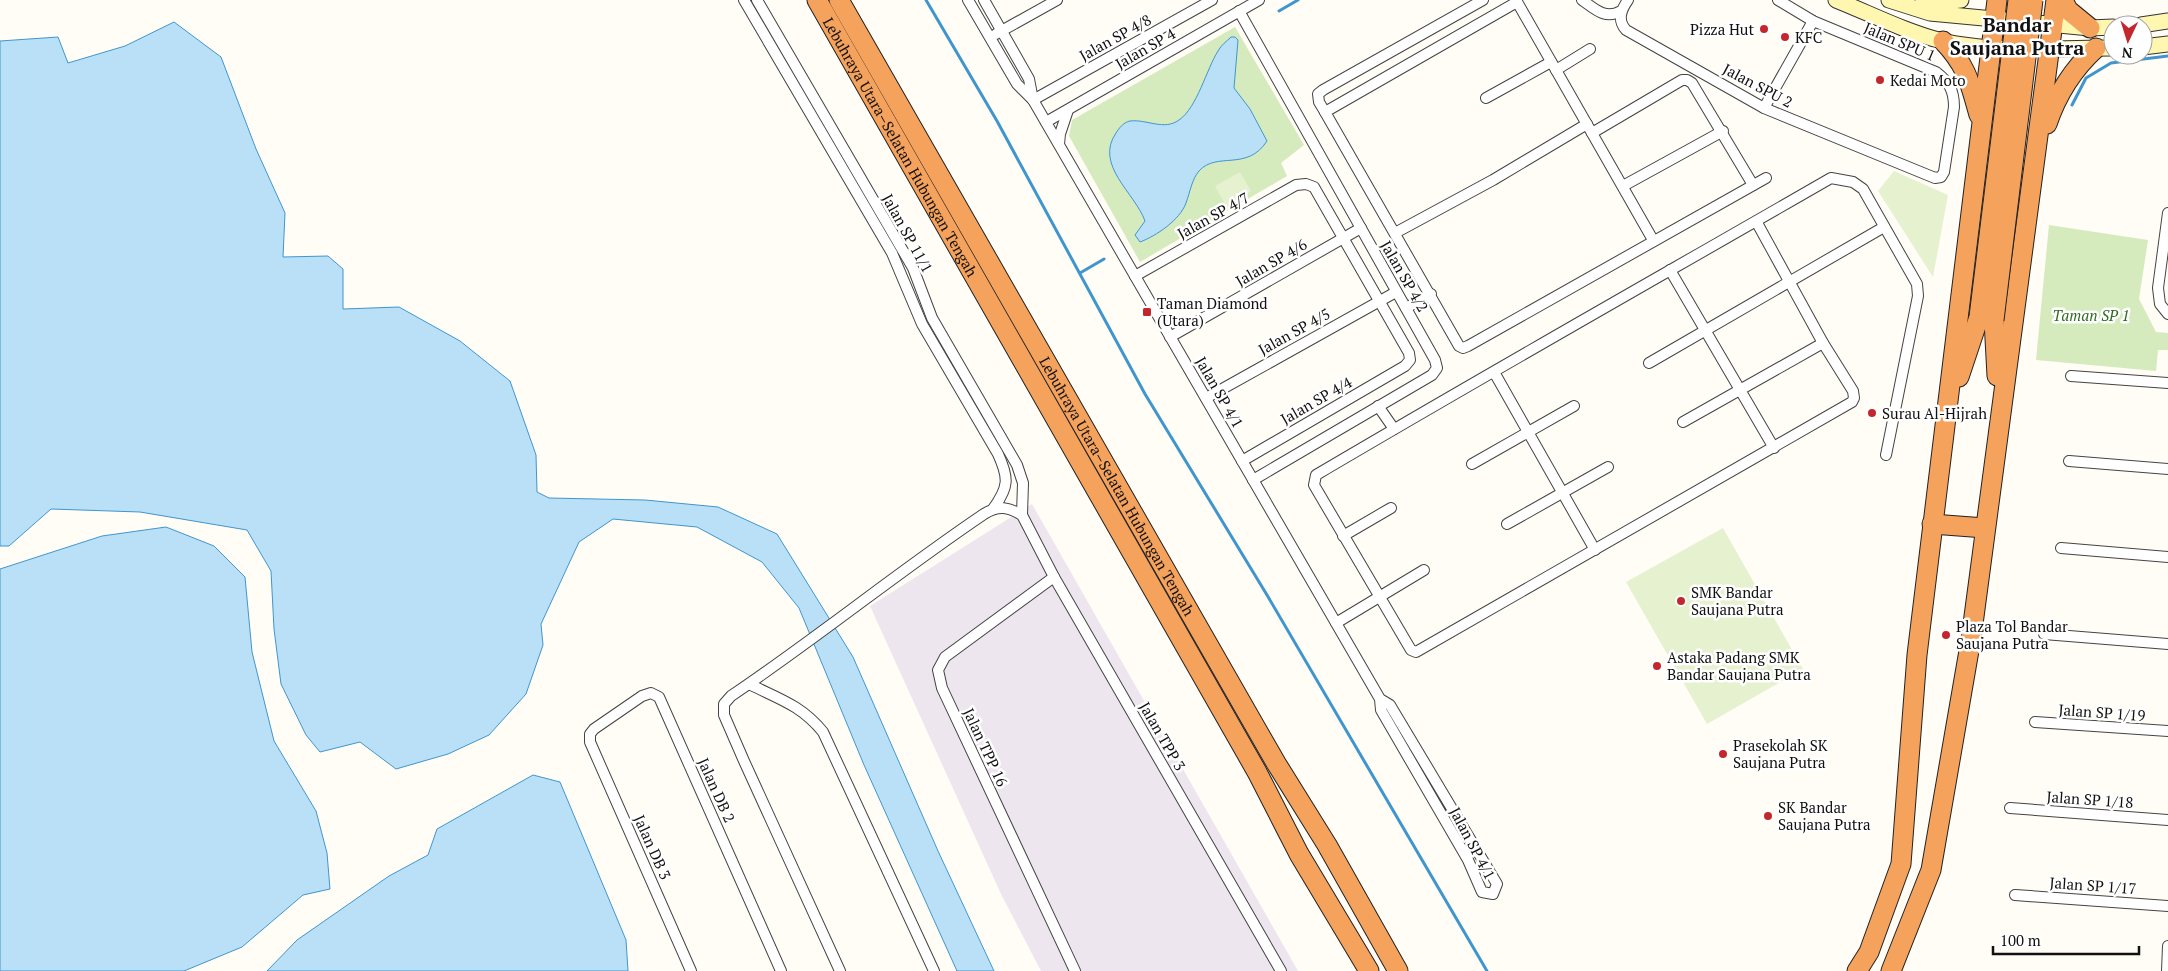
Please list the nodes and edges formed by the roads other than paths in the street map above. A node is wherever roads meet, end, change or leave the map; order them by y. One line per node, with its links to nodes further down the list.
1 (744, 0): 101 (street, Jalan SP 11/1)
2 (757, 0): 102 (street, Jalan SP 11/1)
3 (817, 0): 124 (highway, Lebuhraya Utara–Selatan Hubungan Tengah)
4 (839, 0): 123 (highway, Lebuhraya Utara–Selatan Hubungan Tengah)
5 (968, 0): 34 (street, Jalan SP 4/1)
6 (984, 0): 33 (street, Jalan SP 4/1)
7 (1056, 0): 33 (street)
8 (1212, 0): 45 (street, Jalan SP 4/8)
9 (1259, 0): 24 (street, Jalan SP 4)
10 (1483, 0): 48 (street)
11 (1582, 0): 25 (street)
12 (1628, 0): 25 (street)
13 (1778, 0): 27 (street, Jalan SPU 1)
14 (1836, 0): 35 (main road)
15 (1889, 0): 26 (main road)
16 (1924, 0): 17 (main road)
17 (1961, 0)
18 (1997, 0): 26 (highway)
19 (2018, 0): 74 (highway, bridge)
20 (2033, 0): 74 (highway, bridge)
21 (2056, 0): 30 (highway)
22 (2063, 0): 32 (highway)
23 (1517, 1): 43 (street); 48 (street)
24 (1239, 11): 47 (street, Jalan SP 4); 62 (street, Jalan SP 4/2)
25 (1621, 11): 46 (street, Jalan SPU 2)
26 (1994, 19): 30 (main road); 38 (highway)
27 (1813, 21): 46 (street); 55 (street, Jalan SPU 1)
28 (2168, 21): 29 (main road)
29 (2153, 23)
30 (2054, 24): 32 (main road); 39 (highway)
31 (2103, 27): 32 (main road)
32 (2090, 28)
33 (1002, 32): 34 (street); 45 (street, Jalan SP 4/1)
34 (990, 37): 45 (street, Jalan SP 4/1)
35 (1943, 41): 38 (main road); 50 (highway)
36 (2168, 44): 37 (main road)
37 (2153, 46)
38 (1991, 47): 39 (main road); 50 (highway)
39 (2050, 48): 40 (main road); 54 (highway)
40 (2103, 48)
41 (1590, 49): 43 (street)
42 (2103, 49): 54 (highway)
43 (1554, 66): 44 (street); 51 (street)
44 (1486, 98)
45 (1033, 100): 49 (street, Jalan SP 4/1)
46 (1764, 108): 55 (street, Jalan SPU 2)
47 (1068, 110): 49 (street, Jalan SP 4); 53 (street)
48 (1326, 112): 63 (street)
49 (1046, 122): 53 (street, Jalan SP 4/1)
50 (1982, 123): 86 (highway)
51 (1589, 128): 52 (street); 58 (street); 63 (street)
52 (1723, 132): 57 (street); 58 (street)
53 (1059, 144): 67 (street, Jalan SP 4/1)
54 (2038, 148): 87 (highway)
55 (1941, 177)
56 (1766, 178): 57 (street)
57 (1753, 185): 65 (street)
58 (1623, 186): 65 (street)
59 (2168, 213): 73 (street)
60 (1756, 221): 61 (street); 66 (street); 68 (street)
61 (1884, 227): 68 (street); 92 (street)
62 (1361, 228): 64 (street, Jalan SP 4/6); 69 (street, Jalan SP 4/2)
63 (1395, 233): 70 (street)
64 (1344, 238): 67 (street, Jalan SP 4/7); 71 (street); 76 (street, Jalan SP 4/6)
65 (1653, 240): 70 (street)
66 (1670, 270): 75 (street); 79 (street)
67 (1135, 276): 76 (street, Jalan SP 4/1)
68 (1789, 282): 75 (street); 77 (street)
69 (1396, 292): 71 (street, Jalan SP 4/5); 72 (street, Jalan SP 4/2)
70 (1431, 294): 72 (street)
71 (1380, 300): 83 (street, Jalan SP 4/5); 93 (street, Jalan SP 4/4)
72 (1406, 308): 84 (street, Jalan SP 4/2)
73 (2167, 313)
74 (1987, 318): 86 (highway); 87 (highway)
75 (1705, 329): 78 (street); 82 (street)
76 (1170, 337): 83 (street, Jalan SP 4/1)
77 (1823, 343): 82 (street); 91 (street)
78 (1649, 363)
79 (1494, 372): 89 (street); 90 (street)
80 (2071, 376): 81 (street)
81 (2168, 383)
82 (1740, 390): 88 (street); 91 (street)
83 (1206, 398): 93 (street, Jalan SP 4/1)
84 (1378, 406): 89 (street); 98 (street, Jalan SP 4/2)
85 (1574, 406): 90 (street)
86 (1946, 413): 104 (highway)
87 (2000, 420): 105 (highway)
88 (1684, 422)
89 (1394, 429): 106 (street)
90 (1528, 432): 95 (street); 99 (street)
91 (1774, 448): 108 (street)
92 (1886, 455)
93 (1242, 461): 98 (street, Jalan SP 4/1)
94 (2069, 461): 97 (street)
95 (1472, 464)
96 (1608, 467): 99 (street)
97 (2168, 469)
98 (1253, 480): 113 (street, Jalan SP 4/1)
99 (1563, 493): 103 (street); 108 (street)
100 (1391, 508): 106 (street)
101 (993, 509): 102 (street); 116 (street)
102 (1022, 516): 111 (street, Jalan TPP 3)
103 (1507, 524)
104 (1932, 524): 105 (highway); 138 (highway)
105 (1985, 528): 139 (highway)
106 (1343, 536): 112 (street)
107 (2061, 548): 109 (street)
108 (1595, 550): 112 (street)
109 (2168, 557)
110 (1424, 570): 112 (street)
111 (1054, 577): 132 (street, Jalan TPP 16); 133 (street, Jalan TPP 3)
112 (1380, 598): 113 (street)
113 (1336, 622): 117 (street, Jalan SP 4/1)
114 (2044, 634): 115 (street)
115 (2168, 644)
116 (749, 684): 130 (street); 131 (street)
117 (1380, 699): 117 (street, Jalan SP 4/1)
118 (2035, 722): 119 (street, Jalan SP 1/19)
119 (2168, 731)
120 (590, 734): 128 (street, Jalan DB 3); 129 (street, Jalan DB 2)
121 (2010, 808): 122 (street, Jalan SP 1/18)
122 (2168, 820)
123 (1327, 845): 136 (highway, Lebuhraya Utara–Selatan Hubungan Tengah); 137 (highway)
124 (1300, 854): 134 (highway); 135 (highway, Lebuhraya Utara–Selatan Hubungan Tengah)
125 (2015, 895): 126 (street, Jalan SP 1/17)
126 (2168, 906)
127 (2168, 946): 140 (street)
128 (691, 971)
129 (781, 971)
130 (840, 971)
131 (934, 971)
132 (1075, 971)
133 (1281, 971)
134 (1362, 971)
135 (1369, 971)
136 (1398, 971)
137 (1412, 971)
138 (1857, 971)
139 (1891, 971)
140 (2167, 971)

